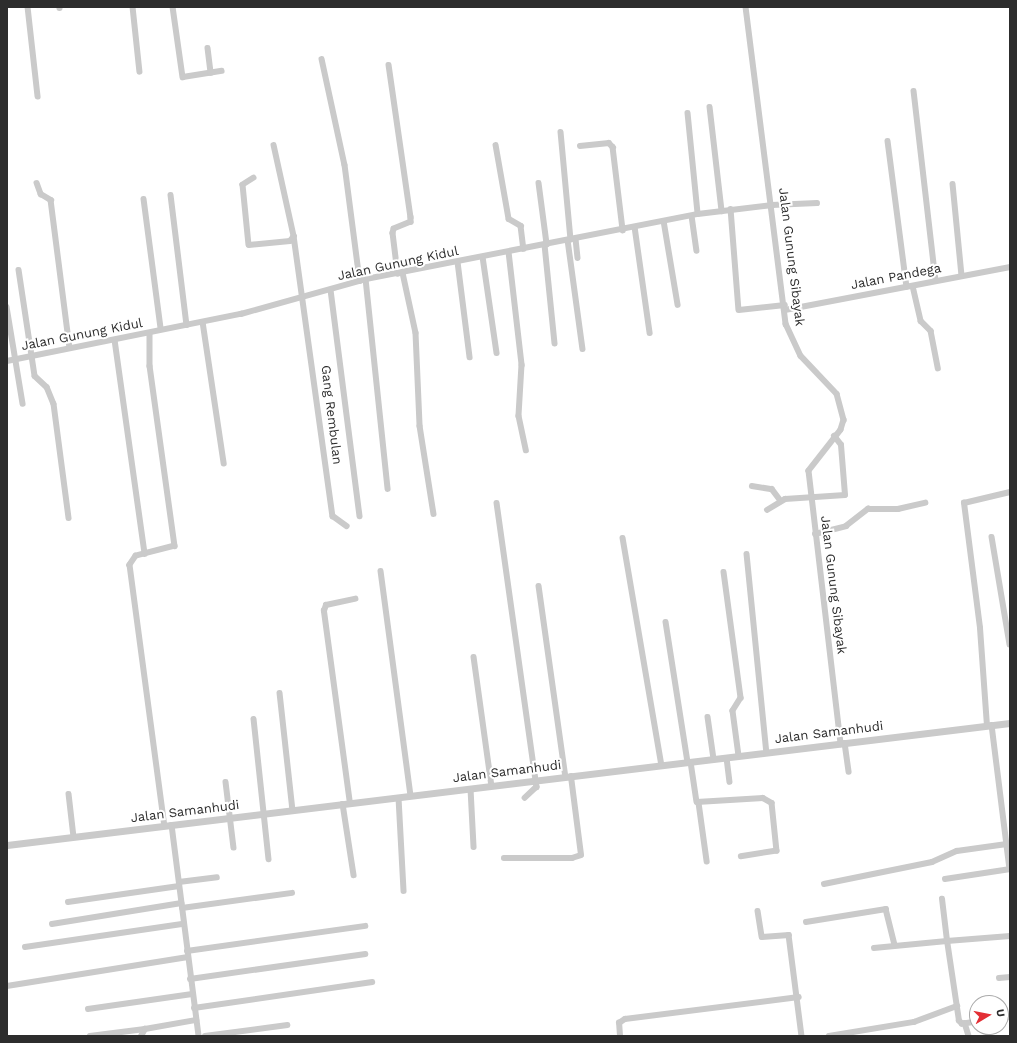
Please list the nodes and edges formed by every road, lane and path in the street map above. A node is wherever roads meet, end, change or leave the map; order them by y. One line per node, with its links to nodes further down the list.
1 (28, 7): 12 (street)
2 (133, 7): 9 (street)
3 (173, 7): 10 (street)
4 (746, 7): 27 (street, Jalan Gunung Sibayak)
5 (208, 48): 10 (street)
6 (322, 59): 48 (street)
7 (389, 66): 45 (street)
8 (222, 71): 10 (street)
9 (140, 72)
10 (211, 73)
11 (914, 91): 49 (street)
12 (38, 96)
13 (710, 107): 29 (street)
14 (688, 113): 30 (street)
15 (562, 132): 35 (street)
16 (888, 141): 50 (street)
17 (274, 145): 34 (street, Gang Rembulan)
18 (496, 145): 37 (street)
19 (580, 146): 33 (street)
20 (254, 178): 34 (street)
21 (37, 183): 63 (street)
22 (539, 183): 36 (street)
23 (953, 184): 46 (street)
24 (171, 195): 57 (street)
25 (144, 198): 58 (street)
26 (817, 203): 27 (street, Jalan Gunung Kidul)
27 (772, 205): 28 (street, Jalan Gunung Kidul); 55 (street, Jalan Gunung Sibayak)
28 (731, 209): 29 (street, Jalan Gunung Kidul); 55 (street, Jalan Pandega)
29 (722, 211): 30 (street, Jalan Gunung Kidul)
30 (695, 215): 31 (street, Jalan Gunung Kidul); 38 (street)
31 (664, 221): 32 (street, Jalan Gunung Kidul); 53 (street)
32 (635, 227): 33 (street, Jalan Gunung Kidul); 59 (street)
33 (623, 230): 35 (street, Jalan Gunung Kidul)
34 (294, 236): 52 (street, Gang Rembulan)
35 (572, 240): 36 (street, Jalan Gunung Kidul); 41 (street); 64 (street)
36 (546, 244): 37 (street, Jalan Gunung Kidul); 62 (street)
37 (524, 249): 39 (street, Jalan Gunung Kidul)
38 (697, 251)
39 (509, 252): 40 (street, Jalan Gunung Kidul); 73 (street)
40 (482, 257): 42 (street, Jalan Gunung Kidul); 65 (street)
41 (578, 258)
42 (458, 262): 45 (street, Jalan Gunung Kidul); 67 (street)
43 (1010, 267): 46 (street, Jalan Pandega)
44 (19, 270): 66 (street)
45 (401, 274): 47 (street, Jalan Gunung Kidul); 83 (street)
46 (962, 276): 49 (street, Jalan Pandega)
47 (366, 280): 48 (street, Jalan Gunung Kidul); 76 (street)
48 (360, 281): 51 (street, Jalan Gunung Kidul)
49 (936, 281): 50 (street, Jalan Pandega)
50 (910, 286): 55 (street, Jalan Pandega); 70 (street)
51 (331, 290): 52 (street, Jalan Gunung Kidul); 84 (street)
52 (304, 298): 56 (street, Jalan Gunung Kidul); 86 (street, Gang Rembulan)
53 (678, 305)
54 (7, 307): 68 (street)
55 (785, 308): 72 (street, Jalan Gunung Sibayak)
56 (203, 322): 57 (street, Jalan Gunung Kidul); 74 (street)
57 (188, 325): 58 (street, Jalan Gunung Kidul)
58 (161, 329): 60 (street, Jalan Gunung Kidul)
59 (650, 332)
60 (150, 333): 61 (street, Jalan Gunung Kidul); 90 (street)
61 (115, 340): 63 (street, Jalan Gunung Kidul); 90 (street)
62 (555, 343)
63 (70, 348): 66 (street, Jalan Gunung Kidul)
64 (582, 349)
65 (497, 353)
66 (31, 356): 68 (street, Jalan Gunung Kidul); 85 (street)
67 (470, 356)
68 (15, 359): 69 (street, Jalan Gunung Kidul); 71 (street)
69 (7, 361)
70 (938, 368)
71 (23, 404)
72 (834, 436): 78 (street, Jalan Gunung Sibayak); 78 (street)
73 (526, 450)
74 (224, 463)
75 (752, 486): 79 (street)
76 (388, 489)
77 (1010, 492): 103 (street)
78 (810, 499): 79 (street); 87 (street, Jalan Gunung Sibayak)
79 (781, 501): 82 (street)
80 (496, 503): 113 (street)
81 (925, 503): 87 (street)
82 (767, 510)
83 (434, 514)
84 (360, 516)
85 (69, 518)
86 (346, 526)
87 (815, 534): 104 (street, Jalan Gunung Sibayak)
88 (992, 537): 97 (street)
89 (624, 538): 110 (street)
90 (145, 554): 127 (street)
91 (747, 554): 105 (street)
92 (381, 571): 119 (street)
93 (724, 572): 106 (street)
94 (539, 586): 112 (street)
95 (354, 600): 123 (street)
96 (666, 622): 109 (street)
97 (1010, 645)
98 (474, 657): 116 (street)
99 (280, 693): 124 (street)
100 (708, 717): 108 (street)
101 (254, 719): 125 (street)
102 (1010, 723): 103 (street, Jalan Samanhudi)
103 (989, 726): 104 (street, Jalan Samanhudi); 128 (street)
104 (843, 743): 105 (street, Jalan Samanhudi); 111 (street, Jalan Gunung Sibayak)
105 (767, 753): 106 (street, Jalan Samanhudi)
106 (738, 756): 107 (street, Jalan Samanhudi)
107 (727, 758): 108 (street, Jalan Samanhudi); 115 (street)
108 (714, 759): 109 (street, Jalan Samanhudi)
109 (689, 762): 110 (street, Jalan Samanhudi); 122 (street)
110 (662, 766): 112 (street, Jalan Samanhudi)
111 (849, 772)
112 (568, 777): 113 (street, Jalan Samanhudi); 136 (street)
113 (536, 781): 116 (street, Jalan Samanhudi); 121 (street)
114 (226, 782): 126 (street)
115 (730, 782)
116 (492, 786): 117 (street, Jalan Samanhudi)
117 (471, 789): 119 (street, Jalan Samanhudi); 132 (street)
118 (68, 794): 129 (street)
119 (411, 796): 120 (street, Jalan Samanhudi)
120 (399, 798): 123 (street, Jalan Samanhudi); 145 (street)
121 (525, 798)
122 (699, 803): 135 (street); 138 (street)
123 (346, 804): 124 (street, Jalan Samanhudi); 140 (street)
124 (293, 810): 125 (street, Jalan Samanhudi)
125 (265, 814): 126 (street, Jalan Samanhudi); 137 (street)
126 (230, 818): 127 (street, Jalan Samanhudi); 133 (street)
127 (168, 826): 129 (street, Jalan Samanhudi); 143 (street)
128 (1008, 834): 130 (street)
129 (74, 837): 131 (street, Jalan Samanhudi)
130 (1007, 844): 134 (street); 144 (street)
131 (7, 845)
132 (474, 847)
133 (234, 848)
134 (1009, 852): 139 (street)
135 (741, 857)
136 (504, 858)
137 (269, 859)
138 (707, 860)
139 (1010, 869): 142 (street)
140 (354, 875)
141 (217, 877): 143 (street)
142 (945, 880)
143 (179, 884): 148 (street); 149 (street)
144 (824, 884)
145 (404, 891)
146 (292, 893): 149 (street)
147 (942, 900): 156 (street)
148 (68, 902)
149 (181, 906): 152 (street); 153 (street)
150 (758, 911): 168 (street)
151 (806, 922): 157 (street)
152 (52, 924)
153 (183, 924): 158 (street); 160 (street)
154 (365, 926): 160 (street)
155 (1010, 936): 156 (street)
156 (947, 941): 157 (street); 169 (street)
157 (895, 944): 159 (street)
158 (25, 947)
159 (874, 948)
160 (188, 954): 164 (street); 166 (street)
161 (366, 954): 164 (street)
162 (1010, 977): 163 (street)
163 (999, 978)
164 (190, 979): 167 (street)
165 (372, 982): 170 (street)
166 (7, 986)
167 (192, 994): 170 (street); 171 (street)
168 (799, 997): 181 (street); 182 (street)
169 (957, 1006): 174 (street); 183 (street)
170 (194, 1008): 172 (street)
171 (88, 1009)
172 (196, 1020): 176 (street); 179 (street)
173 (969, 1023): 174 (street)
174 (965, 1024): 184 (street)
175 (287, 1025): 180 (street)
176 (145, 1029): 177 (street); 178 (street)
177 (90, 1036)
178 (141, 1036)
179 (199, 1036)
180 (205, 1036)
181 (620, 1036)
182 (802, 1036)
183 (829, 1036)
184 (969, 1036)

